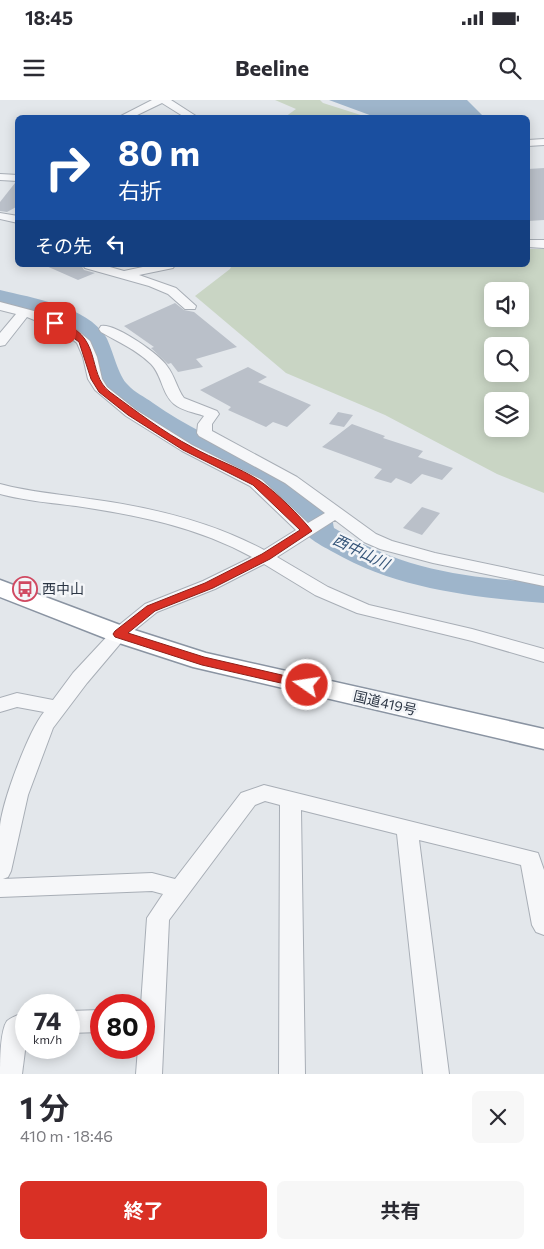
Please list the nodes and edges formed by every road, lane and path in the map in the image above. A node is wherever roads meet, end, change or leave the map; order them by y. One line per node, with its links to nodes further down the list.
1 (160, 100): 3 (street)
2 (164, 100): 4 (street)
3 (128, 115)
4 (189, 115)
5 (544, 142): 6 (street)
6 (530, 143)
7 (0, 177): 8 (street)
8 (15, 178)
9 (0, 216): 10 (street)
10 (15, 219)
11 (530, 244): 12 (street)
12 (544, 244)
13 (97, 267): 15 (street)
14 (159, 267): 15 (street)
15 (124, 274): 17 (street)
16 (0, 306): 18 (street)
17 (190, 306)
18 (24, 313): 19 (street); 20 (street)
19 (85, 340): 22 (street); 23 (street)
20 (0, 342)
21 (0, 489): 24 (street)
22 (334, 514): 23 (street); 25 (street)
23 (309, 529): 24 (street)
24 (266, 556): 27 (street); 28 (street)
25 (544, 582)
26 (0, 588): 27 (highway, 国道419号)
27 (119, 634): 30 (street); 31 (highway, 国道419号)
28 (544, 656)
29 (0, 705): 30 (street)
30 (57, 708): 34 (street)
31 (544, 739)
32 (290, 799): 33 (street); 36 (street); 44 (street)
33 (407, 828): 37 (street); 45 (street)
34 (0, 871)
35 (0, 888): 36 (street)
36 (181, 889): 39 (street)
37 (541, 891): 38 (street)
38 (544, 925)
39 (150, 994)
40 (15, 1035): 42 (street)
41 (148, 1059): 43 (street)
42 (9, 1074)
43 (149, 1074)
44 (292, 1074)
45 (436, 1074)

